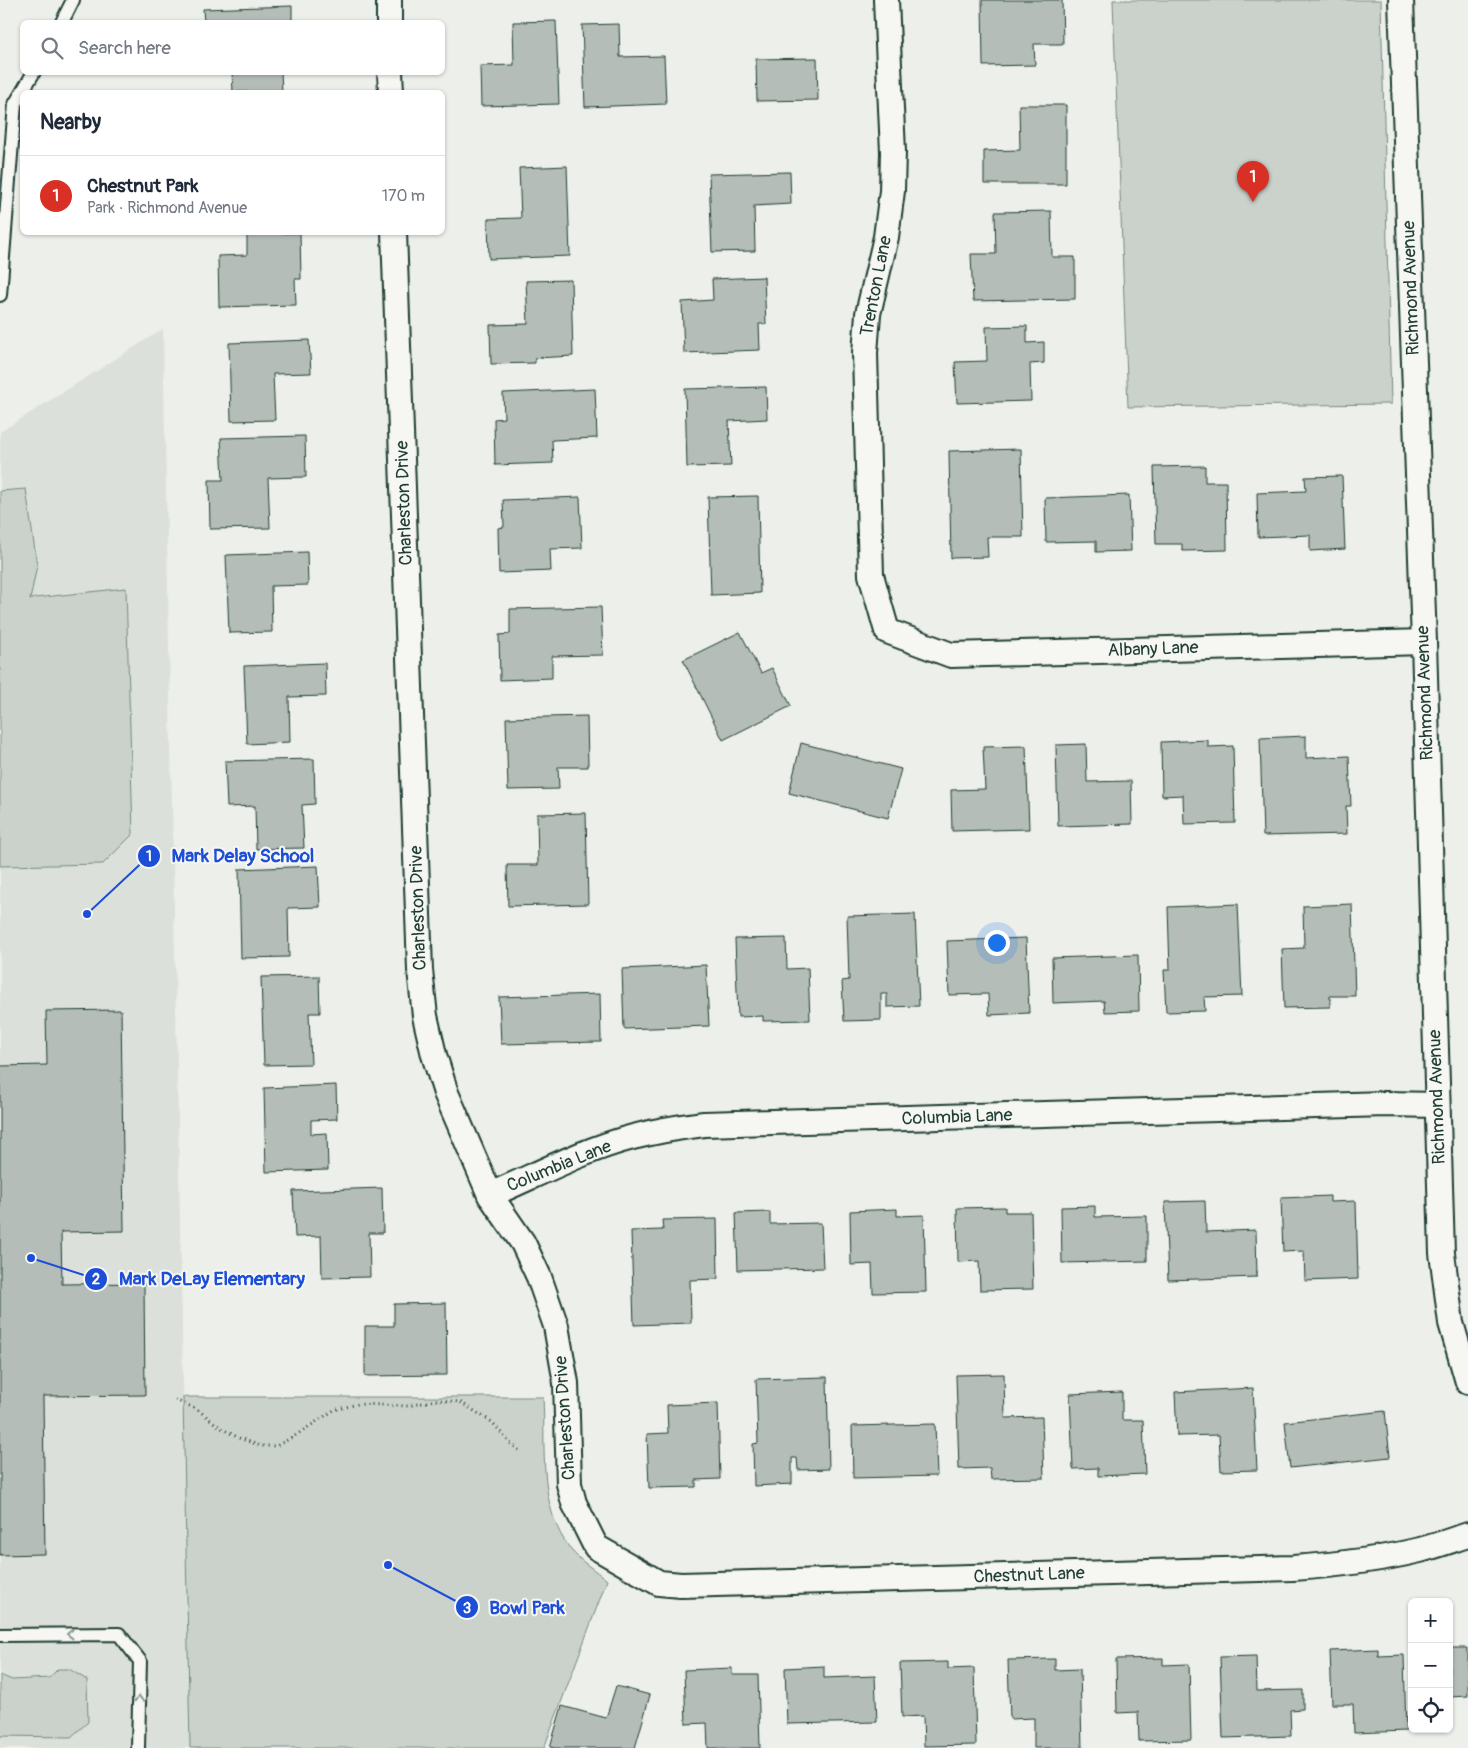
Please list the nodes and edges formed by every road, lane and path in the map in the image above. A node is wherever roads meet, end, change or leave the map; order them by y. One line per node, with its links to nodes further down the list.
1 (73, 0): 5 (lane)
2 (389, 0): 6 (street)
3 (886, 0): 15 (street, Trenton Lane)
4 (1401, 0): 16 (street, Richmond Avenue)
5 (63, 20)
6 (389, 20)
7 (32, 75): 9 (lane)
8 (390, 75): 10 (street)
9 (23, 90)
10 (391, 90)
11 (20, 96): 12 (lane)
12 (4, 194): 14 (lane)
13 (394, 235): 18 (street, Charleston Drive)
14 (0, 295)
15 (886, 631): 16 (street, Albany Lane)
16 (1424, 642): 17 (street, Richmond Avenue)
17 (1437, 1105): 18 (street, Columbia Lane); 19 (street, Richmond Avenue)
18 (490, 1195): 23 (street, Charleston Drive)
19 (1468, 1382)
20 (175, 1400): 21 (path)
21 (521, 1452)
22 (1468, 1535): 23 (street, Chestnut Lane)
23 (596, 1547)
24 (0, 1634): 25 (lane, one-way to 24)
25 (138, 1748)

